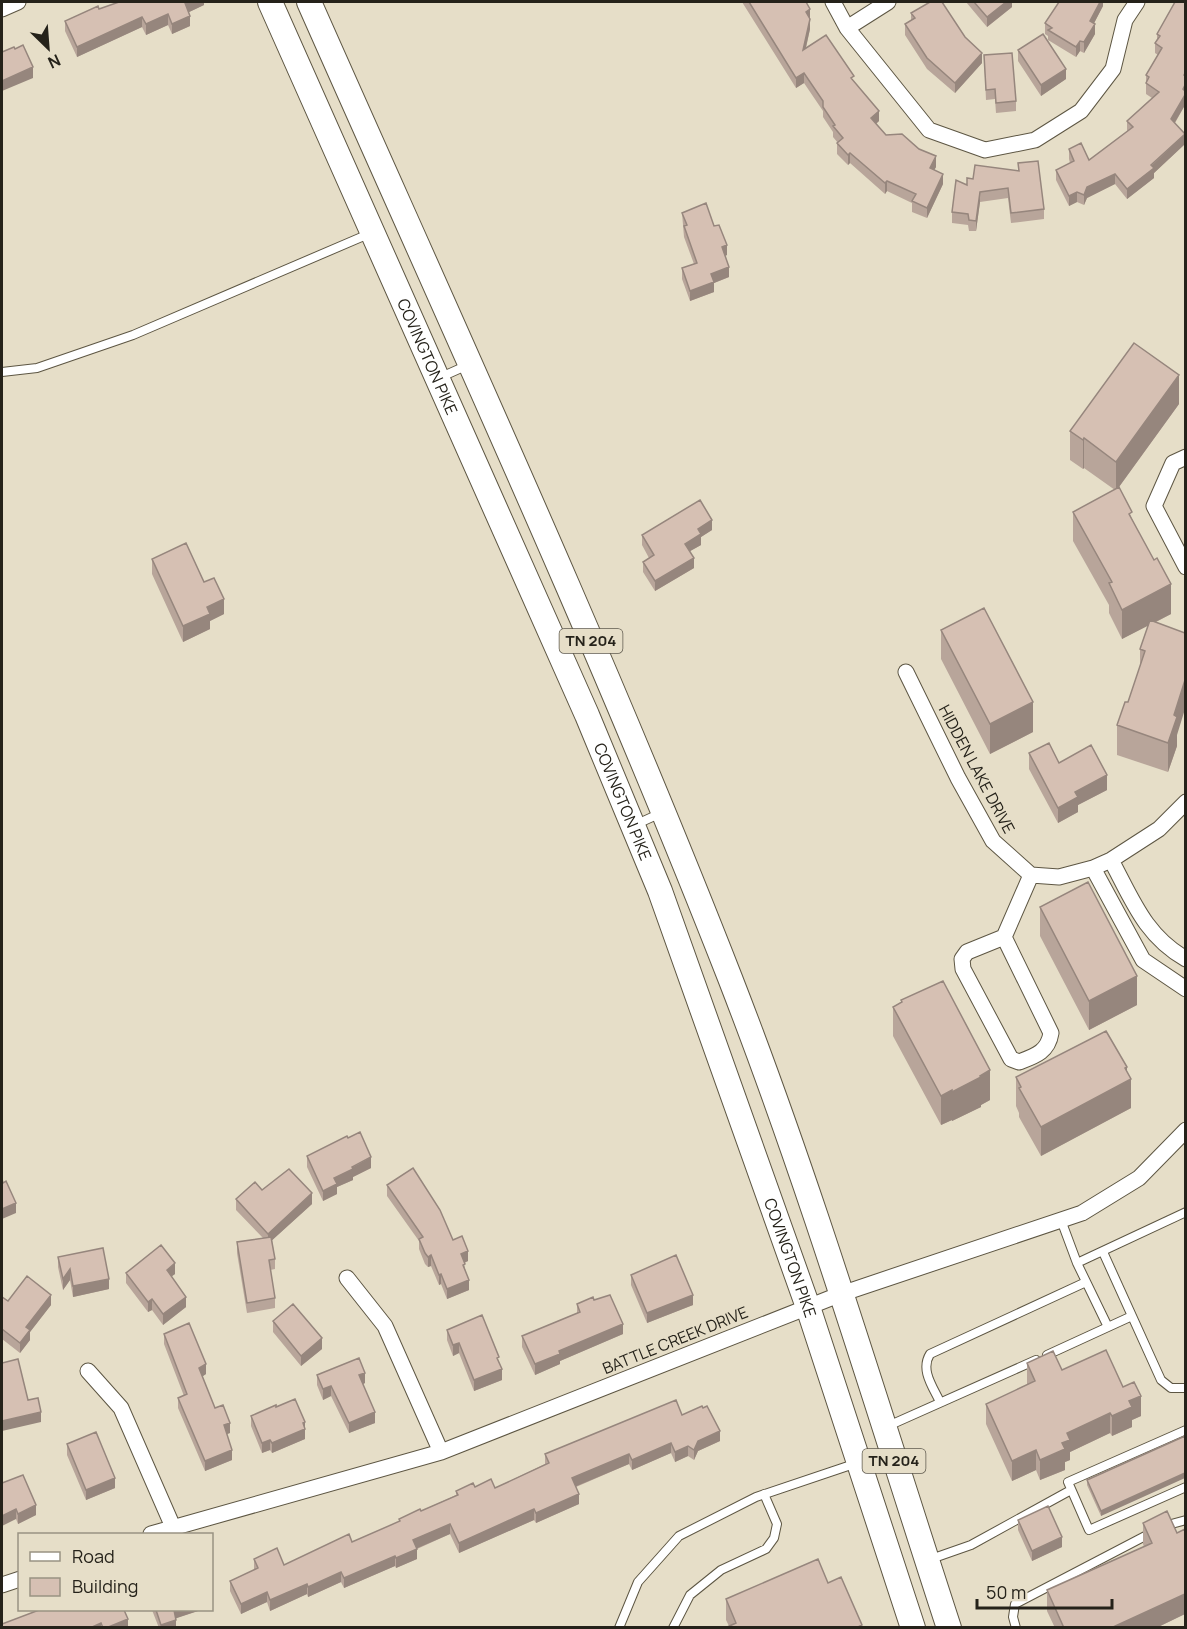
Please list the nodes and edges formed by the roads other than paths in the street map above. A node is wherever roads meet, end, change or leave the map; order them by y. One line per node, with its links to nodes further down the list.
1 (18, 2): 7 (street)
2 (270, 2): 9 (main road, COVINGTON PIKE / TN 204)
3 (309, 2): 10 (main road, COVINGTON PIKE / TN 204)
4 (833, 2): 8 (street)
5 (888, 2): 8 (street)
6 (1137, 2): 8 (street)
7 (2, 9)
8 (847, 28)
9 (372, 232): 11 (lane); 12 (main road, COVINGTON PIKE / TN 204)
10 (469, 364): 12 (lane); 17 (main road, COVINGTON PIKE / TN 204)
11 (2, 372)
12 (437, 379): 18 (main road, COVINGTON PIKE / TN 204)
13 (1185, 457): 14 (street)
14 (1185, 567)
15 (906, 672): 21 (street, HIDDEN LAKE DRIVE)
16 (1185, 802): 19 (street)
17 (663, 812): 18 (lane); 32 (main road, COVINGTON PIKE / TN 204)
18 (632, 825): 33 (main road, COVINGTON PIKE / TN 204)
19 (1111, 860): 20 (street); 23 (street)
20 (1093, 868): 21 (street); 24 (street)
21 (1031, 875): 22 (street)
22 (1004, 937): 22 (street)
23 (1185, 959)
24 (1185, 989)
25 (1185, 1130): 27 (street, BATTLE CREEK DRIVE)
26 (1185, 1212): 28 (lane)
27 (1061, 1220): 29 (lane); 32 (street, BATTLE CREEK DRIVE)
28 (1103, 1252): 29 (lane); 34 (lane)
29 (1077, 1263): 31 (lane)
30 (347, 1278): 41 (street)
31 (1086, 1282): 35 (lane); 38 (lane)
32 (841, 1294): 33 (street, BATTLE CREEK DRIVE); 39 (main road, COVINGTON PIKE / TN 204)
33 (808, 1307): 41 (street, BATTLE CREEK DRIVE); 42 (main road, COVINGTON PIKE / TN 204)
34 (1132, 1316): 35 (lane); 37 (lane)
35 (1108, 1327): 38 (lane)
36 (88, 1371): 47 (street)
37 (1185, 1388)
38 (940, 1402): 39 (lane)
39 (884, 1428): 49 (main road, COVINGTON PIKE / TN 204)
40 (1185, 1430): 44 (lane)
41 (441, 1452): 47 (street, BATTLE CREEK DRIVE)
42 (859, 1462): 45 (lane); 54 (main road, COVINGTON PIKE / TN 204)
43 (1185, 1487): 44 (lane)
44 (1071, 1490): 49 (lane)
45 (764, 1494): 52 (lane); 53 (lane)
46 (1185, 1520): 56 (lane)
47 (173, 1527): 48 (street, BATTLE CREEK DRIVE)
48 (154, 1533)
49 (927, 1560): 55 (main road, COVINGTON PIKE / TN 204)
50 (18, 1580): 51 (street)
51 (2, 1585)
52 (619, 1628)
53 (673, 1628)
54 (913, 1628)
55 (949, 1628)
56 (1016, 1628)

